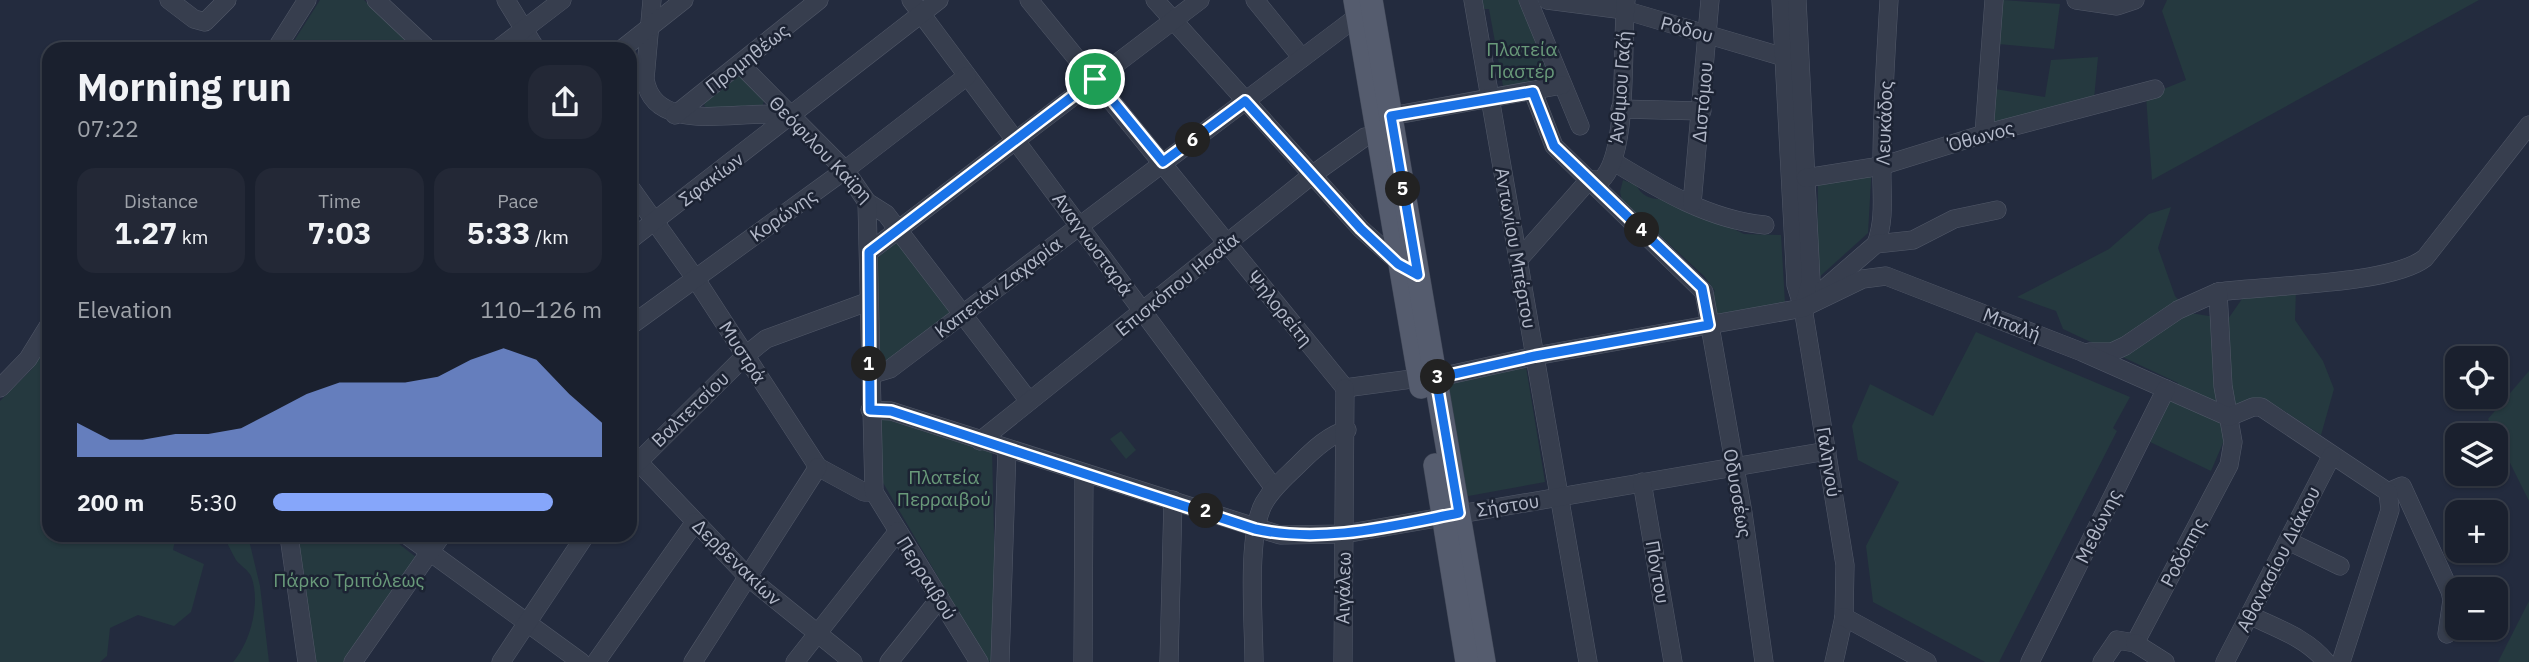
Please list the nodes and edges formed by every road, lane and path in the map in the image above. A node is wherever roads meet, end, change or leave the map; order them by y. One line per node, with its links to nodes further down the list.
1 (169, 0): 2 (street)
2 (227, 0)
3 (307, 0): 32 (street)
4 (376, 0): 33 (street)
5 (506, 0): 30 (street)
6 (562, 0): 30 (street)
7 (652, 0): 29 (street)
8 (684, 0): 29 (street)
9 (819, 0): 39 (street, Προμηθέως)
10 (939, 0): 27 (street, Σφακίων)
11 (1029, 0): 41 (street, Ψηλορείτη)
12 (1155, 0): 28 (street)
13 (1200, 0): 28 (street)
14 (1255, 0): 38 (street)
15 (1473, 0): 45 (street, Αντωνίου Μπέρτου)
16 (1528, 0): 42 (street)
17 (1547, 0): 26 (street, Ρόδου)
18 (1710, 0): 31 (street, Διστόμου)
19 (1782, 0): 37 (street, Γαληνού)
20 (1797, 0): 61 (street, Γαληνού)
21 (1889, 0): 58 (street, Λευκάδος)
22 (1994, 0): 54 (street)
23 (2076, 0): 24 (street)
24 (2135, 0)
25 (1361, 5): 38 (street, Καπετάν Ζαχαρία); 51 (main road)
26 (1625, 5): 31 (street, Ρόδου); 47 (street, Άνθιμου Γαζή)
27 (916, 7): 40 (street, Αναγνωσταρά); 50 (street, Σφακίων)
28 (1173, 20): 41 (street); 46 (street)
29 (648, 27): 36 (street); 49 (street)
30 (524, 29): 34 (street); 35 (street)
31 (1708, 34): 37 (street, Ρόδου); 48 (street, Διστόμου)
32 (280, 42)
33 (421, 42)
34 (507, 42)
35 (532, 42)
36 (630, 42)
37 (1784, 57): 80 (street, Γαληνού)
38 (1303, 58): 46 (street, Καπετάν Ζαχαρία)
39 (740, 65): 49 (street, Προμηθέως); 50 (street, Θεόφιλου Καϊρη)
40 (967, 75): 55 (street, Αναγνωσταρά); 59 (street, Κορώνης)
41 (1095, 79): 55 (street); 56 (street, Ψηλορείτη)
42 (1562, 85): 44 (street, Επισκόπου Ησαΐα); 53 (street)
43 (2155, 89): 54 (street, Όθωνος)
44 (1533, 92): 45 (street, Επισκόπου Ησαΐα); 62 (street, Οδυσσέως)
45 (1489, 100): 51 (street, Επισκόπου Ησαΐα); 75 (street, Αντωνίου Μπέρτου)
46 (1245, 101): 56 (street, Καπετάν Ζαχαρία); 60 (street)
47 (1620, 109): 48 (street); 57 (street, Άνθιμου Γαζή)
48 (1702, 111): 65 (street, Διστόμου)
49 (675, 115): 50 (street)
50 (792, 117): 59 (street, Θεόφιλου Καϊρη); 67 (street, Σφακίων)
51 (1384, 125): 60 (street, Επισκόπου Ησαΐα); 76 (main road)
52 (2529, 125): 78 (street)
53 (1580, 126)
54 (1984, 134): 58 (street, Όθωνος)
55 (1015, 141): 68 (street, Αναγνωσταρά); 70 (street)
56 (1163, 162): 68 (street, Καπετάν Ζαχαρία); 72 (street, Ψηλορείτη)
57 (1614, 162): 62 (street, Άνθιμου Γαζή); 65 (street)
58 (1881, 166): 61 (street, Όθωνος); 73 (street, Λευκάδος)
59 (845, 170): 64 (street, Θεόφιλου Καϊρη); 77 (street, Κορώνης)
60 (1312, 175): 72 (street, Επισκόπου Ησαΐα); 76 (street)
61 (1806, 178): 80 (street, Γαληνού)
62 (1589, 180): 75 (street, Άνθιμου Γαζή); 84 (street, Οδυσσέως)
63 (637, 197): 67 (street, Μυστρά)
64 (867, 202): 70 (street, Θεόφιλου Καϊρη); 74 (street, Περραιβού)
65 (1692, 204): 69 (street)
66 (1997, 211): 73 (street)
67 (655, 221): 71 (street, Σφακίων); 77 (street, Μυστρά)
68 (1080, 225): 81 (street, Αναγνωσταρά); 82 (street, Καπετάν Ζαχαρία)
69 (1765, 225)
70 (899, 229): 74 (street); 82 (street, Θεόφιλου Καϊρη)
71 (637, 235)
72 (1227, 243): 81 (street, Επισκόπου Ησαΐα); 92 (street, Ψηλορείτη)
73 (1876, 244): 80 (street)
74 (869, 252): 79 (street, Περραιβού)
75 (1520, 258): 88 (street, Αντωνίου Μπέρτου)
76 (1408, 270): 90 (main road)
77 (695, 278): 83 (street, Κορώνης); 87 (street, Μυστρά)
78 (2218, 292): 86 (street); 96 (street, Ροδόπης)
79 (867, 302): 87 (street, Βαλτετσίου); 89 (street, Περραιβού)
80 (1803, 308): 84 (street, Μπαλή); 86 (street, Μπαλή); 100 (street, Γαληνού)
81 (1143, 312): 94 (street, Επισκόπου Ησαΐα); 108 (street, Αναγνωσταρά)
82 (963, 313): 89 (street, Καπετάν Ζαχαρία); 94 (street, Θεόφιλου Καϊρη)
83 (637, 321)
84 (1709, 325): 88 (street, Μπαλή); 104 (street, Οδυσσέως)
85 (42, 336): 91 (street)
86 (2082, 352): 93 (street, Μπαλή)
87 (746, 355): 102 (street, Βαλτετσίου); 105 (street, Μυστρά)
88 (1535, 356): 90 (street, Μπαλή); 111 (street, Αντωνίου Μπέρτου)
89 (870, 375): 95 (street, Περραιβού)
90 (1427, 378): 92 (street, Μπαλή); 113 (main road)
91 (0, 388)
92 (1345, 388): 97 (street, Αιγάλεω)
93 (2166, 389): 96 (street, Μπαλή); 155 (street, Μεθώνης)
94 (1029, 401): 98 (street, Επισκόπου Ησαΐα)
95 (870, 410): 98 (street, Σήστου); 109 (street, Περραιβού)
96 (2229, 417): 101 (street); 132 (street, Ροδόπης)
97 (1347, 430): 108 (street); 117 (street, Αιγάλεω)
98 (980, 441): 99 (street, Σήστου)
99 (1006, 449): 106 (street, Σήστου); 144 (street)
100 (1827, 451): 104 (street, Σήστου); 129 (street, Γαληνού)
101 (2332, 455): 110 (street); 118 (street, Αθανασίου Διάκου)
102 (637, 456)
103 (637, 466): 114 (street, Δερβενακίων)
104 (1734, 466): 107 (street, Σήστου); 153 (street, Οδυσσέως)
105 (818, 467): 109 (street, Μυστρά); 125 (street)
106 (1084, 473): 112 (street, Σήστου); 145 (street)
107 (1642, 482): 111 (street, Σήστου); 152 (street, Πόντου)
108 (1274, 488): 115 (street)
109 (874, 492): 116 (street, Περραιβού)
110 (2388, 492): 126 (street); 160 (street)
111 (1561, 496): 113 (street, Σήστου); 151 (street, Αντωνίου Μπέρτου)
112 (1172, 500): 115 (street, Σήστου); 146 (street)
113 (1451, 514): 117 (street, Σήστου); 149 (main road); 150 (main road)
114 (695, 522): 125 (street, Δερβενακίων); 138 (street)
115 (1255, 529): 117 (street, Σήστου); 147 (street)
116 (898, 531): 127 (street, Περραιβού); 131 (street)
117 (1344, 534): 148 (street, Αιγάλεω)
118 (2288, 541): 124 (street); 128 (street, Αθανασίου Διάκου)
119 (290, 542): 134 (street)
120 (416, 542): 123 (street)
121 (437, 542): 123 (street)
122 (581, 542): 130 (street)
123 (430, 552): 130 (street); 135 (street)
124 (2340, 566)
125 (749, 578): 131 (street, Δερβενακίων); 139 (street)
126 (2445, 578)
127 (940, 598): 142 (street); 143 (street, Περραιβού)
128 (2249, 615): 158 (street, Αθανασίου Διάκου); 159 (street)
129 (1844, 617): 133 (street); 154 (street, Γαληνού)
130 (526, 622): 136 (street); 137 (street)
131 (816, 634): 140 (street); 141 (street, Δερβενακίων)
132 (2135, 643): 156 (street); 157 (street)
133 (1923, 661)
134 (307, 662)
135 (353, 662)
136 (501, 662)
137 (581, 662)
138 (596, 662)
139 (694, 662)
140 (795, 662)
141 (853, 662)
142 (889, 662)
143 (979, 662)
144 (1000, 662)
145 (1083, 662)
146 (1169, 662)
147 (1254, 662)
148 (1343, 662)
149 (1467, 662)
150 (1485, 662)
151 (1588, 662)
152 (1673, 662)
153 (1764, 662)
154 (1834, 662)
155 (2030, 662)
156 (2102, 662)
157 (2165, 662)
158 (2225, 662)
159 (2326, 662)
160 (2341, 662)

